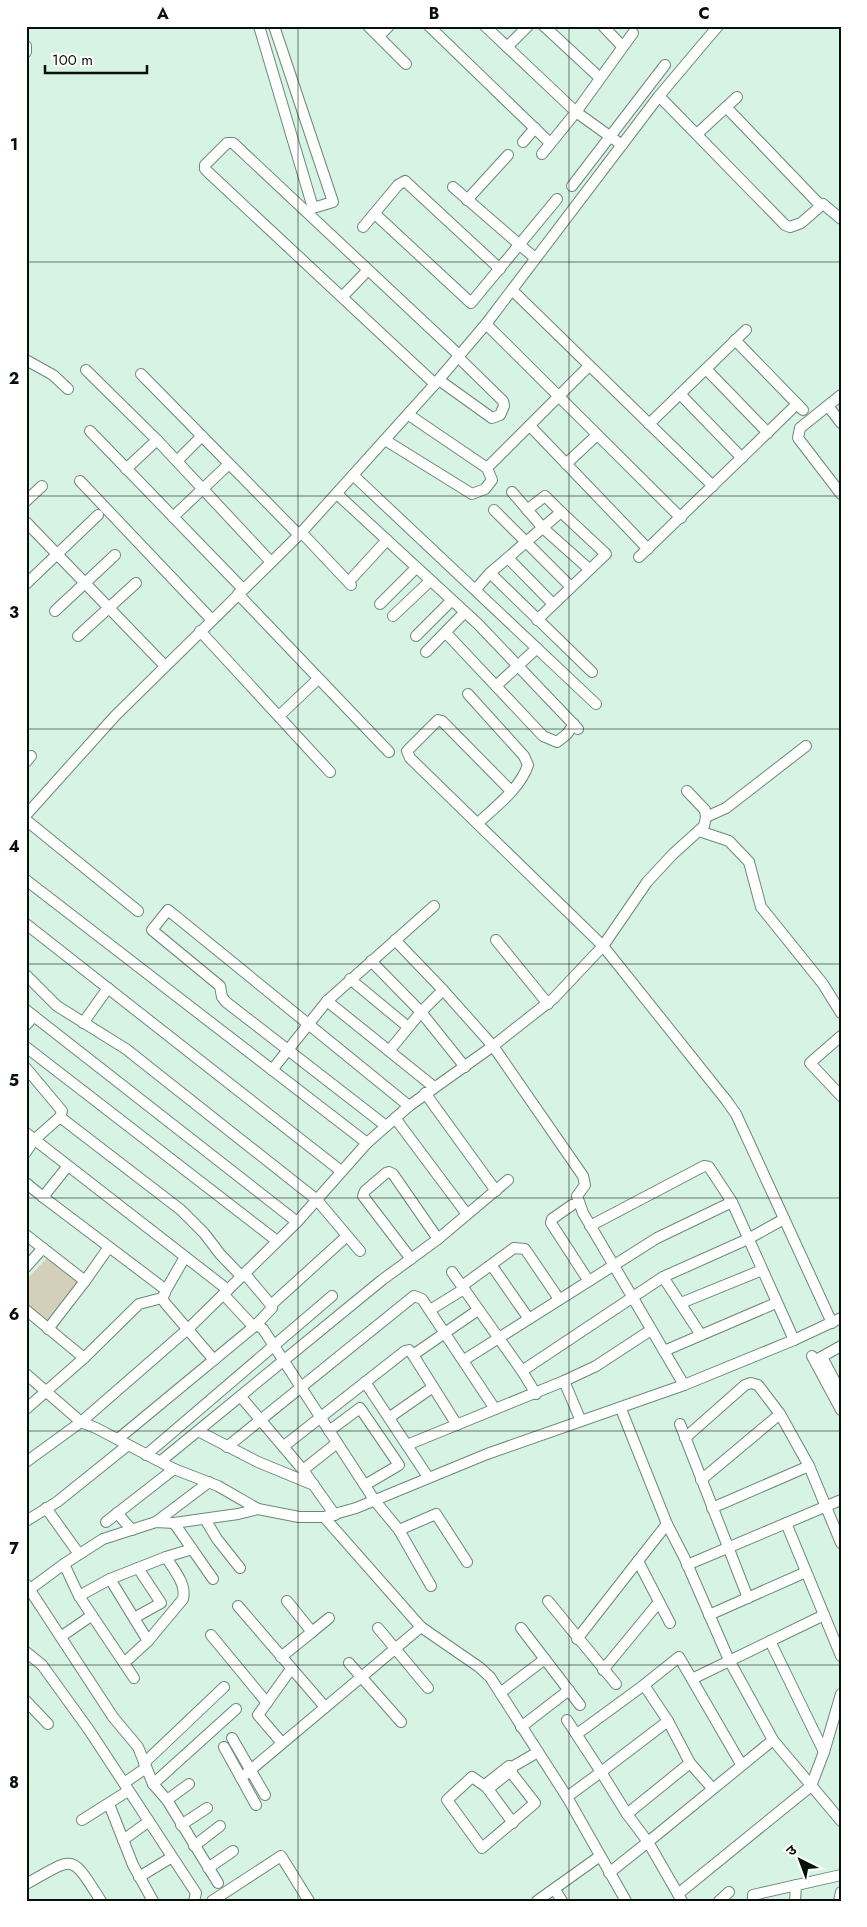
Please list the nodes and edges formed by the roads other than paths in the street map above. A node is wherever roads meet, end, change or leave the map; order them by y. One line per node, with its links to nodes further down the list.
1 (259, 26): 2 (street)
2 (274, 26)
3 (368, 26): 12 (street)
4 (389, 26): 12 (street)
5 (429, 26): 24 (street)
6 (485, 26): 15 (street)
7 (528, 26): 15 (street)
8 (544, 26): 19 (street)
9 (603, 26): 14 (street)
10 (718, 26): 20 (street)
11 (633, 33): 14 (street)
12 (379, 36): 17 (street)
13 (26, 46): 16 (street)
14 (622, 46): 19 (street)
15 (507, 47): 23 (street)
16 (26, 52)
17 (406, 64)
18 (665, 65): 26 (street)
19 (600, 78): 23 (street)
20 (659, 96): 25 (street); 29 (street)
21 (737, 97): 22 (street)
22 (726, 107): 25 (street); 36 (street)
23 (576, 112): 26 (street); 28 (street)
24 (535, 128): 27 (street); 28 (street)
25 (697, 134): 36 (street)
26 (610, 136): 29 (street); 32 (street)
27 (523, 142)
28 (550, 143): 30 (street)
29 (622, 145): 41 (street)
30 (542, 154)
31 (508, 155): 35 (street)
32 (572, 186)
33 (453, 187): 35 (street)
34 (557, 199): 40 (street)
35 (467, 200): 40 (street)
36 (820, 205): 38 (street)
37 (375, 214): 39 (street); 42 (street); 42 (street)
38 (841, 219)
39 (363, 227)
40 (519, 246): 41 (street); 42 (street)
41 (535, 258): 44 (street)
42 (500, 269)
43 (368, 270): 45 (street); 45 (street); 49 (street)
44 (512, 290): 46 (street); 51 (street)
45 (343, 296): 55 (street)
46 (486, 324): 49 (street); 58 (street)
47 (746, 330): 48 (street)
48 (735, 340): 52 (street); 66 (street)
49 (459, 356): 55 (street); 55 (street)
50 (26, 360): 56 (street)
51 (589, 366): 58 (street); 63 (street)
52 (706, 369): 57 (street); 66 (street)
53 (86, 370): 69 (street)
54 (141, 374): 68 (street)
55 (437, 382): 61 (street)
56 (68, 389)
57 (680, 394): 63 (street); 71 (street)
58 (557, 395): 64 (street); 67 (street)
59 (841, 396): 60 (street)
60 (828, 406): 62 (street); 84 (street)
61 (409, 415): 70 (street); 75 (street)
62 (841, 423)
63 (649, 424): 80 (street)
64 (530, 426): 74 (street); 75 (street)
65 (90, 431): 76 (street)
66 (768, 433): 71 (street)
67 (598, 435): 74 (street); 91 (street)
68 (202, 436): 72 (street); 73 (street)
69 (157, 440): 72 (street); 76 (street)
70 (385, 440): 75 (street); 77 (street)
71 (742, 458): 80 (street)
72 (177, 461): 81 (street)
73 (229, 464): 81 (street); 94 (street)
74 (566, 464): 97 (street)
75 (487, 468)
76 (126, 469): 90 (street)
77 (353, 475): 83 (street); 111 (street)
78 (80, 481): 120 (street)
79 (42, 486): 85 (street)
80 (713, 486): 91 (street)
81 (203, 488): 90 (street); 102 (street)
82 (512, 492): 87 (street)
83 (337, 494): 94 (street); 95 (street)
84 (841, 494)
85 (26, 501)
86 (494, 510): 96 (street)
87 (527, 510): 88 (street); 93 (street)
88 (561, 512): 93 (street); 104 (street)
89 (98, 515): 98 (street)
90 (173, 517): 112 (street)
91 (681, 518): 97 (street)
92 (26, 522): 98 (street)
93 (543, 528): 96 (street); 104 (street)
94 (300, 534): 95 (street); 102 (street)
95 (387, 540): 103 (street)
96 (526, 542): 101 (street); 110 (street)
97 (648, 549): 100 (street)
98 (56, 554): 108 (street); 109 (street)
99 (114, 556): 109 (street)
100 (639, 557)
101 (508, 558): 105 (street); 115 (street)
102 (271, 562): 112 (street)
103 (416, 568): 106 (street); 114 (street)
104 (589, 569): 110 (street)
105 (490, 573): 111 (street); 121 (street)
106 (430, 581): 113 (street); 119 (street)
107 (136, 583): 116 (street)
108 (26, 584)
109 (86, 584): 116 (street); 117 (street)
110 (571, 587): 115 (street)
111 (476, 589): 126 (street)
112 (240, 592): 120 (street); 131 (street)
113 (451, 601): 118 (street); 125 (street)
114 (380, 604)
115 (553, 604): 121 (street)
116 (109, 608): 124 (street); 128 (street)
117 (55, 611)
118 (464, 613): 123 (street); 129 (street)
119 (393, 616)
120 (211, 619): 122 (street)
121 (537, 620): 130 (street)
122 (200, 631): 128 (street); 135 (street)
123 (446, 633): 127 (street); 132 (street)
124 (78, 636)
125 (416, 636)
126 (537, 648): 129 (street); 134 (street)
127 (426, 652)
128 (165, 666): 141 (street)
129 (518, 667): 132 (street); 132 (street)
130 (592, 672)
131 (318, 679): 135 (street); 137 (street)
132 (496, 686)
133 (468, 694): 139 (street)
134 (596, 704)
135 (279, 716): 138 (street)
136 (806, 746): 142 (street)
137 (389, 752)
138 (330, 772)
139 (511, 791): 144 (street); 144 (street)
140 (687, 791): 142 (street)
141 (26, 815)
142 (706, 817): 145 (street)
143 (26, 820): 148 (street)
144 (478, 823): 152 (street)
145 (699, 831): 152 (street); 162 (street)
146 (26, 880): 174 (street)
147 (434, 906): 150 (street)
148 (138, 911)
149 (26, 924): 156 (street)
150 (395, 940): 153 (street); 157 (street)
151 (496, 940): 159 (street)
152 (603, 946): 159 (street); 194 (street)
153 (371, 961): 155 (street); 160 (street)
154 (26, 975): 163 (street)
155 (350, 979): 158 (street); 166 (street)
156 (108, 988): 163 (street); 185 (street)
157 (443, 990): 160 (street); 169 (street)
158 (327, 1000): 164 (street); 171 (street)
159 (548, 1004): 169 (street)
160 (421, 1012): 166 (street); 172 (street)
161 (30, 1013): 165 (street); 195 (street)
162 (841, 1013)
163 (83, 1023): 190 (street)
164 (307, 1024): 170 (street); 170 (street); 177 (street)
165 (26, 1025)
166 (408, 1027): 171 (street)
167 (841, 1036): 176 (street)
168 (26, 1046): 201 (street)
169 (493, 1046): 172 (street); 196 (street)
170 (288, 1049): 174 (street); 180 (street)
171 (389, 1051): 175 (street)
172 (464, 1067): 175 (street)
173 (26, 1068): 178 (street)
174 (272, 1070): 182 (street)
175 (429, 1090): 177 (street); 188 (street)
176 (841, 1096)
177 (408, 1106): 179 (street)
178 (60, 1117): 181 (street); 212 (street)
179 (395, 1118): 180 (street); 193 (street)
180 (386, 1126): 182 (street)
181 (28, 1135): 183 (street); 184 (street)
182 (367, 1144): 185 (street)
183 (26, 1152)
184 (67, 1167): 189 (street); 205 (street)
185 (340, 1171): 190 (street)
186 (508, 1180): 188 (street)
187 (26, 1183): 189 (street)
188 (496, 1191): 193 (street)
189 (43, 1197): 202 (street)
190 (317, 1200): 195 (street); 198 (street)
191 (732, 1202): 196 (street); 200 (street); 208 (street)
192 (572, 1205): 214 (street)
193 (466, 1213): 199 (street)
194 (784, 1219): 200 (street); 229 (street)
195 (297, 1222): 201 (street)
196 (590, 1226): 208 (street)
197 (26, 1235): 203 (street)
198 (347, 1236): 204 (street); 224 (street)
199 (438, 1238): 206 (street); 206 (street)
200 (748, 1239): 210 (street); 213 (street)
201 (277, 1241): 212 (street)
202 (110, 1247): 215 (street); 218 (street)
203 (43, 1248): 209 (street); 215 (street)
204 (360, 1251)
205 (185, 1257): 217 (street); 218 (street)
206 (411, 1260): 246 (street)
207 (492, 1266): 216 (street); 221 (street); 228 (street)
208 (614, 1266): 214 (street); 220 (street)
209 (26, 1267)
210 (762, 1270): 222 (street); 223 (street)
211 (452, 1272): 216 (street)
212 (243, 1275): 217 (street); 224 (street)
213 (663, 1277): 220 (street); 222 (street)
214 (588, 1280): 221 (street)
215 (85, 1281): 232 (street)
216 (463, 1288): 226 (street); 227 (street)
217 (226, 1292): 230 (street); 231 (street)
218 (164, 1294): 231 (street); 243 (street)
219 (332, 1296): 238 (street)
220 (632, 1297): 233 (street); 247 (street)
221 (559, 1299): 228 (street)
222 (681, 1303): 235 (street)
223 (776, 1303): 235 (street); 237 (street)
224 (271, 1305): 230 (street)
225 (26, 1310): 232 (street)
226 (430, 1310): 234 (street); 253 (street)
227 (478, 1310): 234 (street); 236 (street)
228 (529, 1319): 236 (street)
229 (836, 1320): 237 (street)
230 (256, 1324): 238 (street); 244 (street)
231 (189, 1328): 244 (street); 267 (street)
232 (48, 1329): 243 (street)
233 (651, 1330): 240 (street); 250 (street)
234 (445, 1332): 241 (street); 245 (street)
235 (701, 1335): 240 (street)
236 (497, 1339): 245 (street); 247 (street)
237 (794, 1340): 251 (street)
238 (274, 1346): 246 (street); 279 (street)
239 (841, 1346): 242 (street)
240 (664, 1352): 251 (street)
241 (413, 1355): 249 (street); 252 (street)
242 (816, 1357): 255 (street); 258 (street)
243 (84, 1358): 254 (street)
244 (214, 1360): 273 (street)
245 (464, 1360): 259 (street)
246 (284, 1362): 253 (street); 257 (street)
247 (522, 1371): 256 (street)
248 (26, 1374): 254 (street)
249 (365, 1382): 263 (street); 264 (street)
250 (564, 1382): 256 (street); 266 (street)
251 (684, 1385): 260 (street)
252 (433, 1387): 264 (street); 269 (street)
253 (301, 1388): 263 (street); 265 (street)
254 (47, 1392): 261 (street); 267 (street)
255 (841, 1393)
256 (536, 1394): 259 (street)
257 (241, 1397): 265 (street); 271 (street)
258 (840, 1407)
259 (495, 1409): 269 (street)
260 (621, 1409): 266 (street); 304 (street)
261 (26, 1410)
262 (780, 1414): 272 (street); 282 (street); 286 (street)
263 (320, 1417): 270 (street); 277 (street)
264 (390, 1417): 275 (street)
265 (260, 1420): 277 (street); 278 (street)
266 (581, 1421): 285 (street)
267 (81, 1422): 273 (street); 281 (street)
268 (680, 1424): 272 (street)
269 (457, 1425): 275 (street)
270 (329, 1430): 274 (street); 289 (street)
271 (198, 1431): 278 (street); 280 (street)
272 (685, 1438): 286 (street)
273 (118, 1439): 276 (street)
274 (337, 1443): 284 (street); 289 (street)
275 (407, 1444): 285 (street)
276 (128, 1445): 279 (street); 293 (street)
277 (284, 1446): 284 (street)
278 (227, 1447): 288 (street)
279 (146, 1454): 280 (street)
280 (161, 1461): 283 (street)
281 (26, 1462)
282 (809, 1466): 292 (street); 294 (street)
283 (174, 1469): 287 (street); 296 (street)
284 (303, 1470): 288 (street)
285 (428, 1477): 291 (street)
286 (701, 1480): 294 (street)
287 (209, 1482): 295 (street); 301 (street)
288 (315, 1485): 297 (street)
289 (365, 1485): 291 (street)
290 (841, 1500): 292 (street)
291 (375, 1501): 297 (street); 306 (street)
292 (825, 1506): 303 (street); 307 (street)
293 (46, 1508): 299 (street); 310 (street)
294 (712, 1508): 308 (street)
295 (258, 1509): 297 (street); 298 (street)
296 (117, 1513): 300 (street); 305 (street)
297 (330, 1516): 335 (street)
298 (204, 1519): 302 (street); 317 (street)
299 (26, 1521)
300 (106, 1522)
301 (156, 1522): 302 (street); 305 (street)
302 (174, 1523): 309 (street)
303 (786, 1523): 308 (street); 318 (street)
304 (667, 1524): 312 (street); 315 (street)
305 (132, 1530): 310 (street)
306 (399, 1530): 313 (street); 321 (street)
307 (841, 1543)
308 (728, 1548): 315 (street); 324 (street)
309 (192, 1549): 311 (street); 320 (street)
310 (79, 1554): 314 (street)
311 (166, 1557): 316 (street); 342 (street)
312 (638, 1561): 327 (street); 341 (street)
313 (467, 1562)
314 (64, 1564): 322 (street); 323 (street)
315 (687, 1565): 329 (street)
316 (138, 1568): 319 (street); 332 (street)
317 (240, 1568)
318 (806, 1572): 324 (street); 330 (street)
319 (110, 1579): 323 (street); 332 (street)
320 (213, 1579)
321 (431, 1586)
322 (28, 1588): 340 (street)
323 (79, 1596): 331 (street)
324 (748, 1598): 329 (street)
325 (287, 1601): 338 (street)
326 (548, 1601): 341 (street)
327 (659, 1602): 334 (street); 353 (street)
328 (238, 1606): 347 (street)
329 (709, 1615): 349 (street)
330 (824, 1615): 343 (street); 346 (street)
331 (91, 1616): 340 (street); 350 (street)
332 (134, 1618): 342 (street)
333 (329, 1618): 338 (street)
334 (670, 1623)
335 (421, 1627): 344 (street); 362 (street)
336 (378, 1628): 344 (street)
337 (521, 1628): 348 (street)
338 (312, 1632): 347 (street)
339 (211, 1635): 365 (street)
340 (62, 1636): 383 (street)
341 (577, 1639): 353 (street)
342 (148, 1641): 350 (street)
343 (770, 1641): 349 (street); 380 (street)
344 (395, 1649): 354 (street); 360 (street)
345 (26, 1652): 391 (street)
346 (841, 1656)
347 (282, 1657): 352 (street)
348 (545, 1659): 361 (street); 362 (street)
349 (729, 1660): 356 (street); 376 (street)
350 (124, 1663): 355 (street)
351 (349, 1663): 354 (street)
352 (291, 1669): 365 (street); 367 (street)
353 (603, 1670): 357 (street)
354 (363, 1676): 367 (street); 371 (street)
355 (134, 1678)
356 (692, 1679): 358 (street); 382 (street)
357 (616, 1684)
358 (644, 1685): 370 (street); 374 (street)
359 (224, 1687): 383 (street)
360 (428, 1688)
361 (568, 1690): 366 (street); 373 (street)
362 (500, 1693): 373 (street)
363 (841, 1694): 380 (street)
364 (26, 1701): 372 (street)
365 (267, 1703): 377 (street)
366 (580, 1705)
367 (325, 1707): 377 (street)
368 (236, 1708): 388 (street)
369 (567, 1720): 374 (street)
370 (668, 1721): 381 (street); 386 (street)
371 (401, 1722)
372 (48, 1724)
373 (521, 1727): 379 (street)
374 (576, 1734): 386 (street)
375 (232, 1738): 385 (street)
376 (773, 1740): 382 (street); 390 (street)
377 (282, 1743): 385 (street)
378 (224, 1747): 387 (street)
379 (538, 1752): 384 (street); 395 (street)
380 (824, 1752): 390 (street)
381 (690, 1763): 393 (street); 400 (street)
382 (741, 1764): 393 (street)
383 (145, 1766): 388 (street); 391 (street)
384 (511, 1769): 392 (street); 404 (street)
385 (251, 1770): 387 (street); 394 (street)
386 (601, 1772): 395 (street); 400 (street)
387 (241, 1778): 398 (street)
388 (153, 1784): 396 (street)
389 (189, 1784): 396 (street)
390 (811, 1786): 402 (street); 424 (street)
391 (126, 1787): 397 (street); 403 (street)
392 (487, 1787): 404 (street); 404 (street)
393 (712, 1788): 408 (street)
394 (265, 1795)
395 (567, 1797): 411 (street)
396 (167, 1800): 405 (street)
397 (109, 1804): 401 (street); 407 (street)
398 (256, 1805)
399 (207, 1808): 405 (street)
400 (626, 1814): 408 (street)
401 (82, 1820)
402 (841, 1821)
403 (148, 1822): 407 (street); 412 (street)
404 (513, 1823)
405 (181, 1825): 409 (street)
406 (220, 1826): 409 (street)
407 (123, 1840): 416 (street)
408 (648, 1842): 414 (street); 424 (street)
409 (194, 1846): 413 (street)
410 (233, 1851): 413 (street)
411 (600, 1856): 414 (street); 420 (street)
412 (172, 1857): 416 (street); 427 (street)
413 (208, 1868): 417 (street)
414 (609, 1873): 432 (street)
415 (841, 1875): 419 (street)
416 (139, 1877): 426 (street)
417 (218, 1883)
418 (26, 1884): 425 (street)
419 (796, 1885): 434 (street); 435 (street)
420 (555, 1890): 430 (street); 431 (street)
421 (729, 1892): 433 (street)
422 (841, 1892): 436 (street)
423 (223, 1898): 428 (street); 429 (street)
424 (680, 1898)
425 (101, 1901)
426 (153, 1901)
427 (194, 1901)
428 (212, 1901)
429 (309, 1901)
430 (537, 1901)
431 (562, 1901)
432 (626, 1901)
433 (719, 1901)
434 (753, 1901)
435 (795, 1901)
436 (839, 1901)

